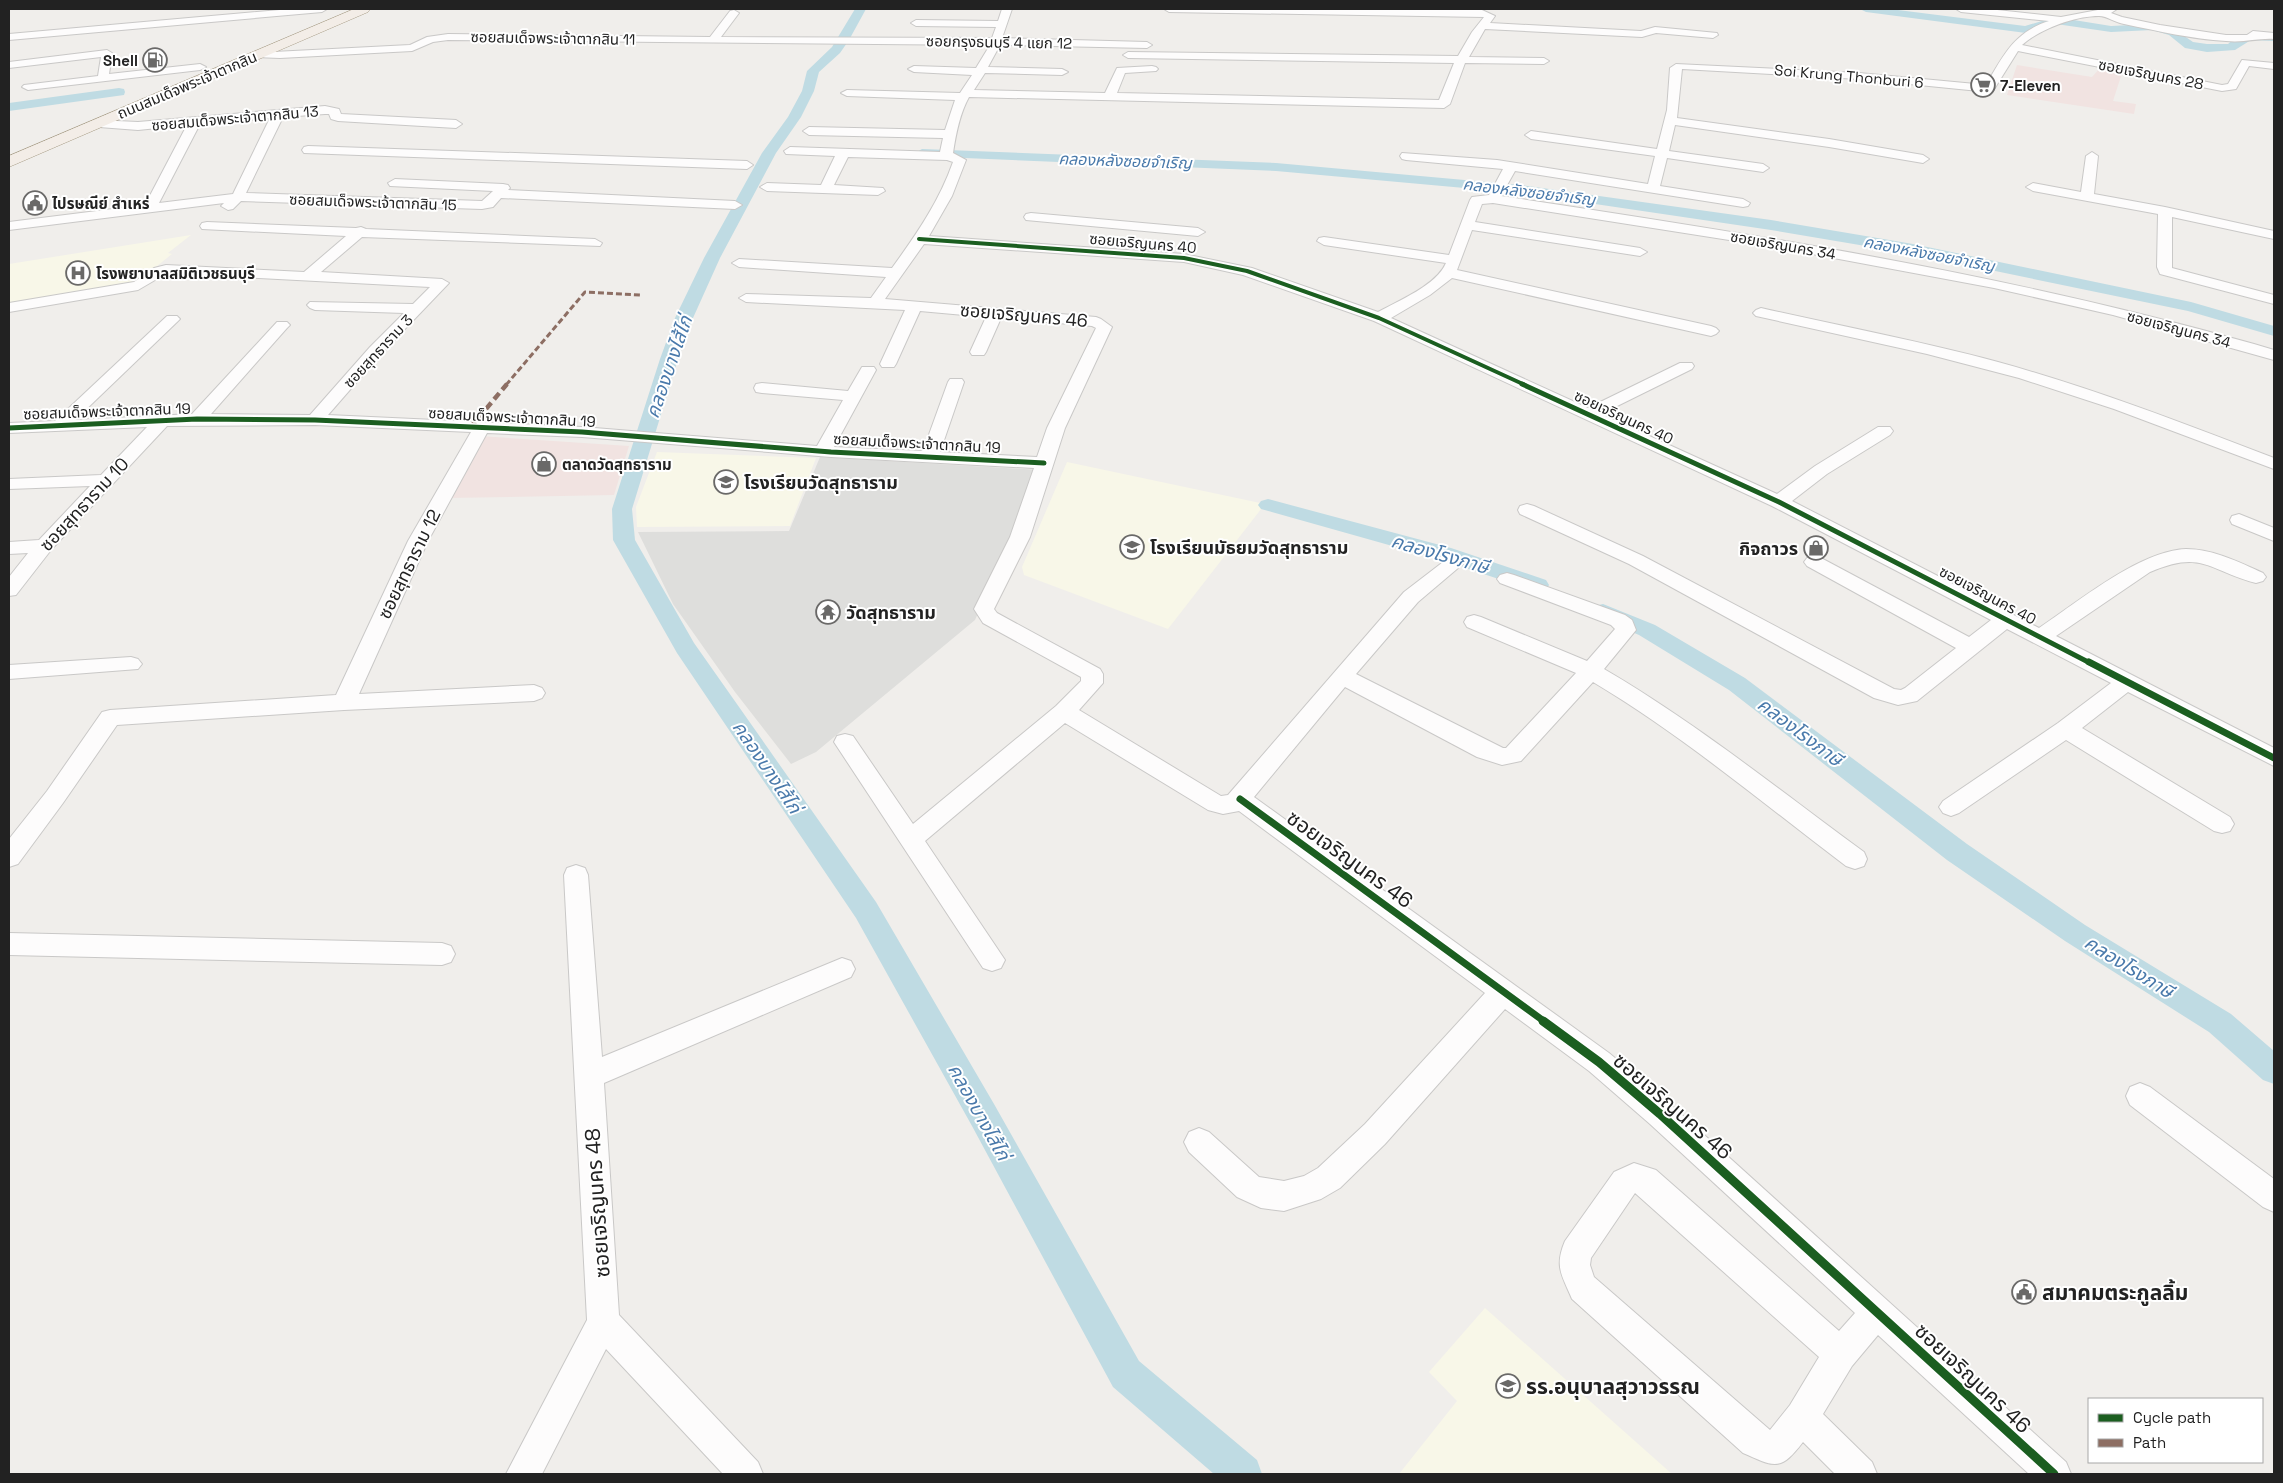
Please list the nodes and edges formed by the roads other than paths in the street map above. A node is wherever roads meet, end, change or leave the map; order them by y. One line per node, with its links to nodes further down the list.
1 (322, 9): 17 (street)
2 (338, 9): 30 (main road, ถนนสมเด็จพระเจ้าตากสิน)
3 (364, 9): 24 (main road, ถนนสมเด็จพระเจ้าตากสิน)
4 (1007, 9): 12 (street)
5 (1169, 9): 13 (street)
6 (1961, 9): 10 (street)
7 (2112, 9): 9 (street, Soi Krung Thonburi 6)
8 (734, 13): 18 (street)
9 (2102, 13): 10 (street, Soi Krung Thonburi 6); 16 (street)
10 (2062, 20): 14 (street); 22 (street, Soi Krung Thonburi 6)
11 (916, 23): 12 (street)
12 (1002, 24): 20 (street)
13 (1482, 26): 15 (street); 26 (street)
14 (2087, 26)
15 (1712, 35)
16 (2274, 36)
17 (9, 37)
18 (713, 40): 19 (street, ซอยสมเด็จพระเจ้าตากสิน 11); 24 (street, ซอยสมเด็จพระเจ้าตากสิน 11)
19 (851, 40): 20 (street, ซอยกรุงธนบุรี 4 แยก 12)
20 (995, 41): 21 (street, ซอยกรุงธนบุรี 4 แยก 12); 23 (street)
21 (1147, 46)
22 (2014, 47): 29 (street, ซอยเจริญนคร 28); 43 (street, Soi Krung Thonburi 6)
23 (991, 54): 25 (street); 26 (street); 33 (street)
24 (258, 55): 45 (main road, ถนนสมเด็จพระเจ้าตากสิน)
25 (972, 56)
26 (1462, 58): 27 (street); 35 (street)
27 (1544, 61)
28 (9, 65): 37 (street)
29 (2274, 66)
30 (200, 67): 37 (street); 52 (main road, ถนนสมเด็จพระเจ้าตากสิน)
31 (914, 69): 33 (street)
32 (1167, 70): 41 (street)
33 (980, 71): 36 (street); 40 (street)
34 (1427, 71): 35 (street)
35 (1456, 71): 41 (street)
36 (1062, 72)
37 (104, 77): 38 (street)
38 (28, 87)
39 (847, 93): 40 (street)
40 (965, 95): 41 (street); 49 (street)
41 (1109, 97)
42 (278, 114): 44 (street, ซอยสมเด็จพระเจ้าตากสิน 13); 46 (street, ซอยสมเด็จพระเจ้าตากสิน 13); 75 (street)
43 (1669, 121): 48 (street); 58 (street, Soi Krung Thonburi 6)
44 (195, 122): 45 (street, ซอยสมเด็จพระเจ้าตากสิน 13); 80 (street)
45 (100, 123): 62 (main road, ถนนสมเด็จพระเจ้าตากสิน)
46 (456, 124)
47 (809, 131): 49 (street)
48 (1747, 132): 61 (street); 63 (street)
49 (950, 134): 57 (street)
50 (1531, 135): 58 (street)
51 (439, 140): 56 (street)
52 (9, 148)
53 (308, 150): 56 (street)
54 (790, 151): 55 (street)
55 (842, 153): 57 (street); 72 (street)
56 (423, 154): 64 (street); 67 (street)
57 (947, 154): 89 (street)
58 (1662, 154): 63 (street); 71 (street, Soi Krung Thonburi 6)
59 (1406, 156): 65 (street)
60 (2092, 156): 76 (street)
61 (1923, 159)
62 (9, 162)
63 (1740, 164): 66 (street)
64 (747, 165)
65 (1511, 166): 71 (street); 73 (street)
66 (1763, 168)
67 (395, 183): 70 (street); 77 (street)
68 (767, 187): 72 (street)
69 (2033, 187): 76 (street)
70 (503, 188)
71 (1653, 188): 78 (street)
72 (826, 189): 74 (street)
73 (1499, 190): 83 (street); 113 (street, ซอยเจริญนคร 34)
74 (878, 191)
75 (238, 197): 77 (street, ซอยสมเด็จพระเจ้าตากสิน 15); 80 (street, ซอยสมเด็จพระเจ้าตากสิน 15); 86 (street)
76 (2087, 197): 81 (street)
77 (376, 202): 79 (street, ซอยสมเด็จพระเจ้าตากสิน 15)
78 (1743, 202)
79 (735, 205)
80 (150, 208): 84 (street, ซอยสมเด็จพระเจ้าตากสิน 15)
81 (2165, 211): 88 (street); 100 (street)
82 (1031, 217): 85 (street)
83 (1466, 225): 92 (street); 95 (street)
84 (9, 226)
85 (1178, 229): 87 (street); 93 (street)
86 (362, 231): 91 (street); 97 (street)
87 (1198, 232)
88 (2274, 234)
89 (919, 239): 93 (street, ซอยเจริญนคร 40); 96 (street)
90 (1324, 241): 95 (street)
91 (595, 243)
92 (1640, 252)
93 (1171, 256): 108 (street, ซอยเจริญนคร 40)
94 (739, 263): 96 (street)
95 (1452, 265): 98 (street); 108 (street); 111 (street)
96 (896, 273): 101 (street)
97 (306, 277): 104 (street); 105 (street, ซอยสุทธาราม 3)
98 (1611, 295)
99 (746, 298): 101 (street, ซอยเจริญนคร 46)
100 (2274, 300)
101 (875, 303): 103 (street, ซอยเจริญนคร 46)
102 (315, 305): 105 (street)
103 (915, 306): 106 (street, ซอยเจริญนคร 46); 114 (street)
104 (9, 307)
105 (417, 309): 122 (street, ซอยสุทธาราม 3)
106 (996, 313): 112 (street); 130 (street, ซอยเจริญนคร 46)
107 (1761, 313): 131 (street)
108 (1379, 318): 120 (street, ซอยเจริญนคร 40)
109 (172, 319): 124 (street)
110 (282, 325): 121 (street)
111 (1711, 331)
112 (978, 352)
113 (2274, 356)
114 (888, 364)
115 (1686, 366): 120 (street)
116 (868, 370): 119 (street)
117 (956, 382): 129 (street)
118 (762, 388): 119 (street)
119 (854, 396): 128 (street)
120 (1588, 414): 134 (street, ซอยเจริญนคร 40)
121 (197, 419): 122 (street, ซอยสมเด็จพระเจ้าตากสิน 19); 123 (street, ซอยสมเด็จพระเจ้าตากสิน 19)
122 (315, 420): 126 (street, ซอยสมเด็จพระเจ้าตากสิน 19)
123 (162, 421): 124 (street, ซอยสมเด็จพระเจ้าตากสิน 19); 132 (street, ซอยสุทธาราม 10)
124 (60, 425): 125 (street, ซอยสมเด็จพระเจ้าตากสิน 19)
125 (9, 428)
126 (481, 429): 128 (street, ซอยสมเด็จพระเจ้าตากสิน 19); 155 (street, ซอยสุทธาราม 12)
127 (1884, 431): 134 (street)
128 (823, 451): 129 (street, ซอยสมเด็จพระเจ้าตากสิน 19)
129 (930, 456): 130 (street, ซอยสมเด็จพระเจ้าตากสิน 19)
130 (1044, 463): 156 (street, ซอยเจริญนคร 46)
131 (2274, 464)
132 (106, 480): 133 (street); 138 (street, ซอยสุทธาราม 10)
133 (9, 484)
134 (1779, 502): 145 (street, ซอยเจริญนคร 40)
135 (1527, 510): 148 (street)
136 (2239, 520): 137 (street)
137 (2274, 536)
138 (44, 546): 139 (street); 144 (street, ซอยสุทธาราม 10)
139 (9, 548)
140 (1814, 562): 148 (street)
141 (1454, 563): 152 (street)
142 (2256, 577): 147 (street)
143 (1507, 579): 150 (street)
144 (9, 590)
145 (2006, 619): 147 (street, ซอยเจริญนคร 40); 148 (street)
146 (1474, 622): 150 (street)
147 (2040, 637): 153 (street, ซอยเจริญนคร 40)
148 (1971, 647)
149 (131, 664): 151 (street)
150 (1591, 671): 152 (street); 165 (street)
151 (9, 672)
152 (1342, 676): 160 (street)
153 (2127, 682): 157 (street); 159 (street, ซอยเจริญนคร 40)
154 (534, 693): 155 (street)
155 (344, 702): 164 (street)
156 (1064, 712): 160 (street); 163 (street)
157 (2066, 729): 161 (street); 162 (street)
158 (845, 742): 163 (street)
159 (2274, 758)
160 (1240, 799): 171 (street, ซอยเจริญนคร 46)
161 (1951, 808)
162 (2222, 824)
163 (911, 839): 169 (street)
164 (9, 857)
165 (1855, 859)
166 (576, 875): 172 (street, ซอยเจริญนคร 48)
167 (9, 944): 168 (street)
168 (442, 954)
169 (992, 960)
170 (842, 969): 172 (street)
171 (1503, 992): 174 (street); 176 (street, ซอยเจริญนคร 46)
172 (588, 1076): 177 (street, ซอยเจริญนคร 48)
173 (2140, 1096): 175 (street)
174 (1199, 1142)
175 (2274, 1197)
176 (1877, 1312): 178 (street); 183 (street, ซอยเจริญนคร 46)
177 (604, 1322): 180 (street); 181 (street)
178 (1840, 1354): 179 (street); 179 (street)
179 (1802, 1417): 182 (street)
180 (524, 1474)
181 (746, 1474)
182 (1860, 1474)
183 (2054, 1474)

